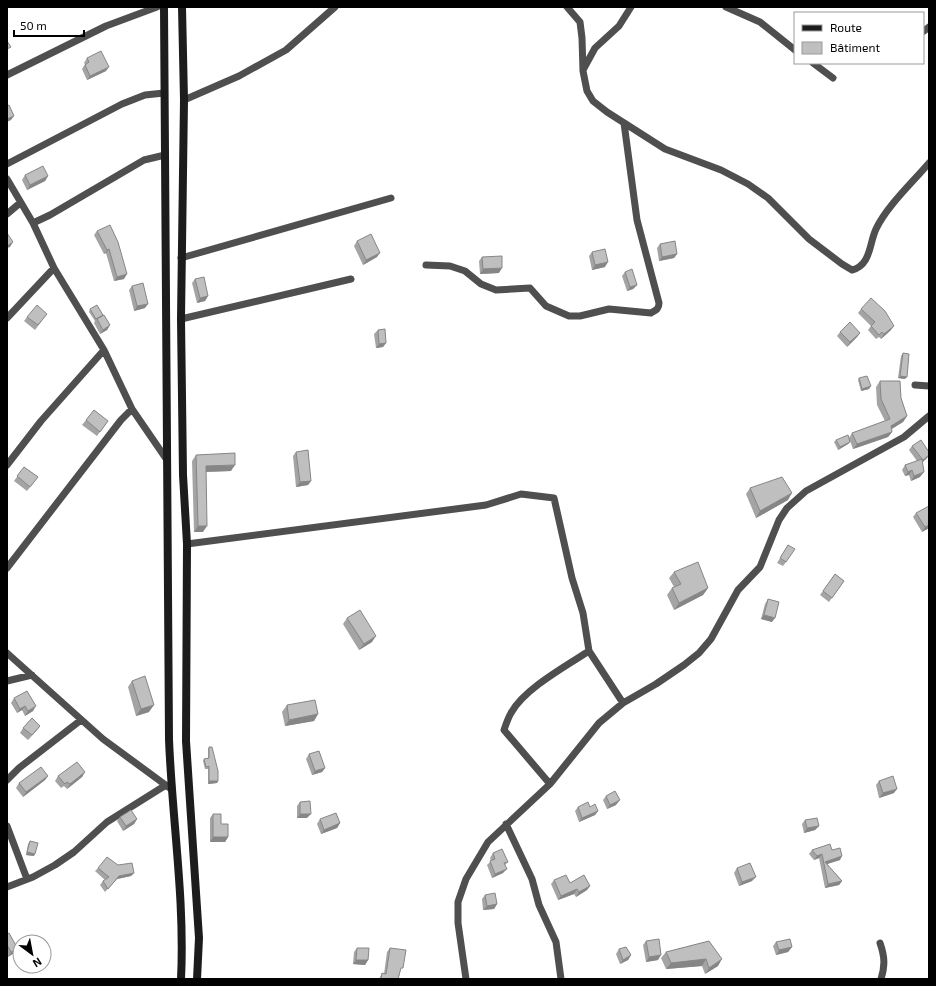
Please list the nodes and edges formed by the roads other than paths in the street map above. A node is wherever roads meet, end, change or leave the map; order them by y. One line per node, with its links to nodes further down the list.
1 (157, 7): 11 (street)
2 (164, 7): 13 (street)
3 (182, 7): 14 (street)
4 (335, 7): 14 (street)
5 (567, 7): 10 (street)
6 (631, 7): 10 (street)
7 (726, 7): 8 (street)
8 (794, 49)
9 (814, 64): 12 (street)
10 (583, 71): 15 (street)
11 (7, 75)
12 (833, 78)
13 (164, 93): 16 (street); 18 (street)
14 (184, 100): 24 (street)
15 (624, 123): 17 (street); 25 (street)
16 (165, 155): 23 (street); 35 (street)
17 (929, 163)
18 (7, 164)
19 (7, 179): 21 (street)
20 (391, 198): 24 (street)
21 (20, 203): 22 (street); 23 (street)
22 (7, 214)
23 (32, 223): 26 (street)
24 (181, 258): 29 (street)
25 (426, 265)
26 (54, 268): 28 (street); 30 (street)
27 (351, 279): 29 (street)
28 (7, 318)
29 (181, 319): 37 (street)
30 (104, 350): 33 (street); 36 (street)
31 (915, 385): 32 (street)
32 (929, 386)
33 (132, 409): 35 (street); 38 (street)
34 (929, 416): 43 (street)
35 (167, 460): 47 (street)
36 (7, 465)
37 (187, 544): 39 (street); 54 (street)
38 (7, 568)
39 (588, 651): 43 (street); 46 (street)
40 (7, 653): 41 (street)
41 (32, 676): 42 (street); 44 (street)
42 (7, 680)
43 (623, 703): 46 (street)
44 (82, 720): 45 (street); 47 (street)
45 (7, 780)
46 (550, 784): 48 (street)
47 (169, 787): 50 (street); 53 (street)
48 (506, 824): 55 (street); 56 (street)
49 (7, 826): 50 (street)
50 (27, 879): 51 (street)
51 (7, 887)
52 (880, 943): 57 (street)
53 (181, 979)
54 (197, 979)
55 (466, 979)
56 (561, 979)
57 (881, 979)

